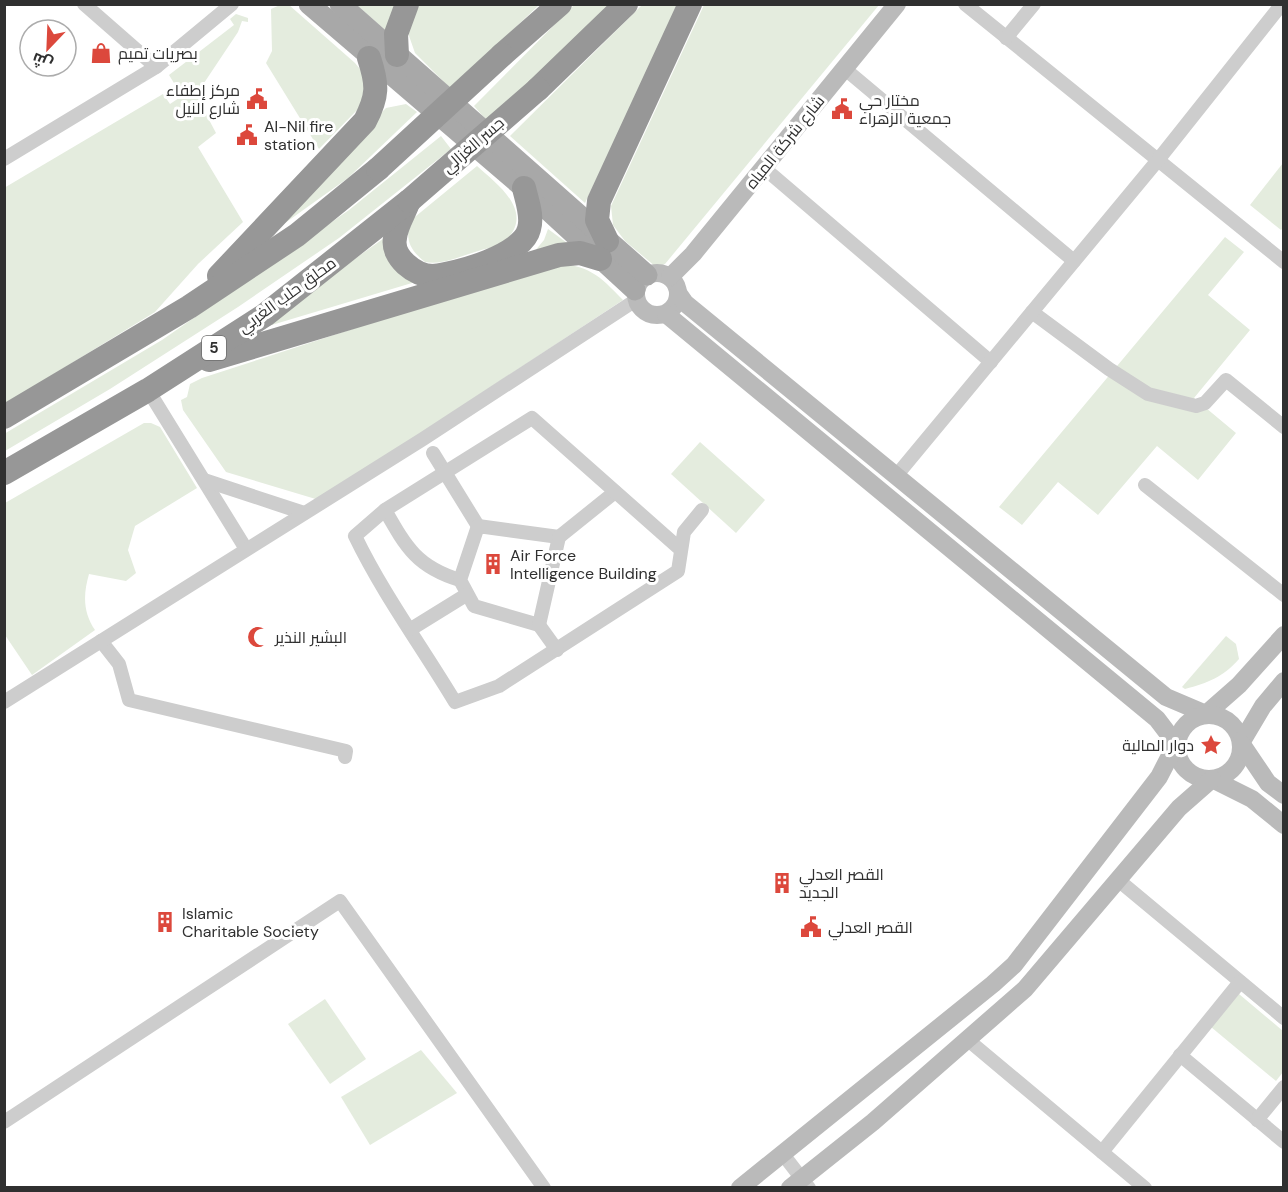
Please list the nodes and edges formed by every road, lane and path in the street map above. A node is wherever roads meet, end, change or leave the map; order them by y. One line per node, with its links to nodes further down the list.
1 (84, 4): 16 (street)
2 (232, 4): 16 (street)
3 (309, 4): 15 (main road)
4 (340, 4): 14 (main road)
5 (407, 4): 14 (highway)
6 (560, 4): 28 (highway, bridge)
7 (626, 4): 22 (highway, جسر الغزالي / 5, bridge)
8 (690, 4): 23 (highway)
9 (897, 4): 17 (main road, شارع شركة المياه)
10 (965, 4): 13 (street)
11 (1034, 4): 13 (street)
12 (1282, 4): 19 (street)
13 (1006, 38): 19 (street)
14 (397, 55): 23 (main road)
15 (369, 58): 21 (main road); 28 (highway)
16 (156, 67): 18 (street)
17 (845, 69): 20 (main road, شارع شركة المياه); 25 (street)
18 (4, 159)
19 (1158, 160): 24 (street); 25 (street)
20 (764, 168): 26 (main road, شارع شركة المياه); 31 (street)
21 (524, 188): 22 (highway); 23 (main road)
22 (409, 201): 32 (highway, محلق حلب الغربي / 5)
23 (603, 250): 27 (main road); 32 (highway)
24 (1281, 254)
25 (1074, 261): 29 (street)
26 (674, 285): 27 (main road); 30 (main road); 39 (main road)
27 (639, 288): 30 (main road); 45 (street)
28 (189, 307): 34 (highway)
29 (1032, 312): 31 (street); 35 (street)
30 (666, 314): 62 (main road)
31 (991, 362): 39 (street)
32 (180, 369): 33 (highway, محلق حلب الغربي / 5)
33 (148, 390): 38 (highway, محلق حلب الغربي / 5); 40 (street)
34 (4, 417)
35 (1284, 427)
36 (433, 453): 37 (street)
37 (444, 472): 42 (street); 43 (street); 46 (street)
38 (4, 473)
39 (896, 476): 60 (main road)
40 (204, 480): 45 (street); 48 (street)
41 (1145, 485): 52 (street)
42 (615, 492): 47 (street); 49 (street)
43 (385, 510): 50 (street); 54 (street)
44 (702, 510): 49 (street)
45 (304, 513): 48 (street)
46 (478, 526): 47 (street); 50 (street)
47 (559, 537): 53 (street)
48 (246, 549): 56 (street)
49 (680, 549): 57 (street)
50 (460, 580): 51 (street)
51 (466, 595): 53 (street); 54 (street)
52 (1284, 595)
53 (539, 625): 57 (street)
54 (411, 628): 57 (street)
55 (1284, 635): 60 (main road)
56 (101, 641): 59 (street); 63 (street)
57 (557, 650)
58 (1284, 681): 61 (main road)
59 (4, 702)
60 (1206, 714): 61 (main road); 62 (main road)
61 (1241, 743): 64 (main road); 65 (main road)
62 (1176, 744): 64 (main road); 77 (main road)
63 (345, 757)
64 (1212, 779): 66 (main road); 67 (main road)
65 (1284, 795)
66 (1284, 825)
67 (1116, 879): 68 (street); 70 (main road)
68 (1240, 982): 69 (street); 71 (street)
69 (1284, 1018)
70 (968, 1040): 76 (street); 78 (main road)
71 (1180, 1055): 73 (street); 76 (street)
72 (1284, 1087): 73 (street)
73 (1257, 1120): 75 (street)
74 (4, 1122): 79 (street)
75 (1284, 1142)
76 (1102, 1152): 81 (street)
77 (782, 1154): 78 (street); 80 (main road)
78 (800, 1184)
79 (544, 1188)
80 (740, 1188)
81 (1145, 1188)

